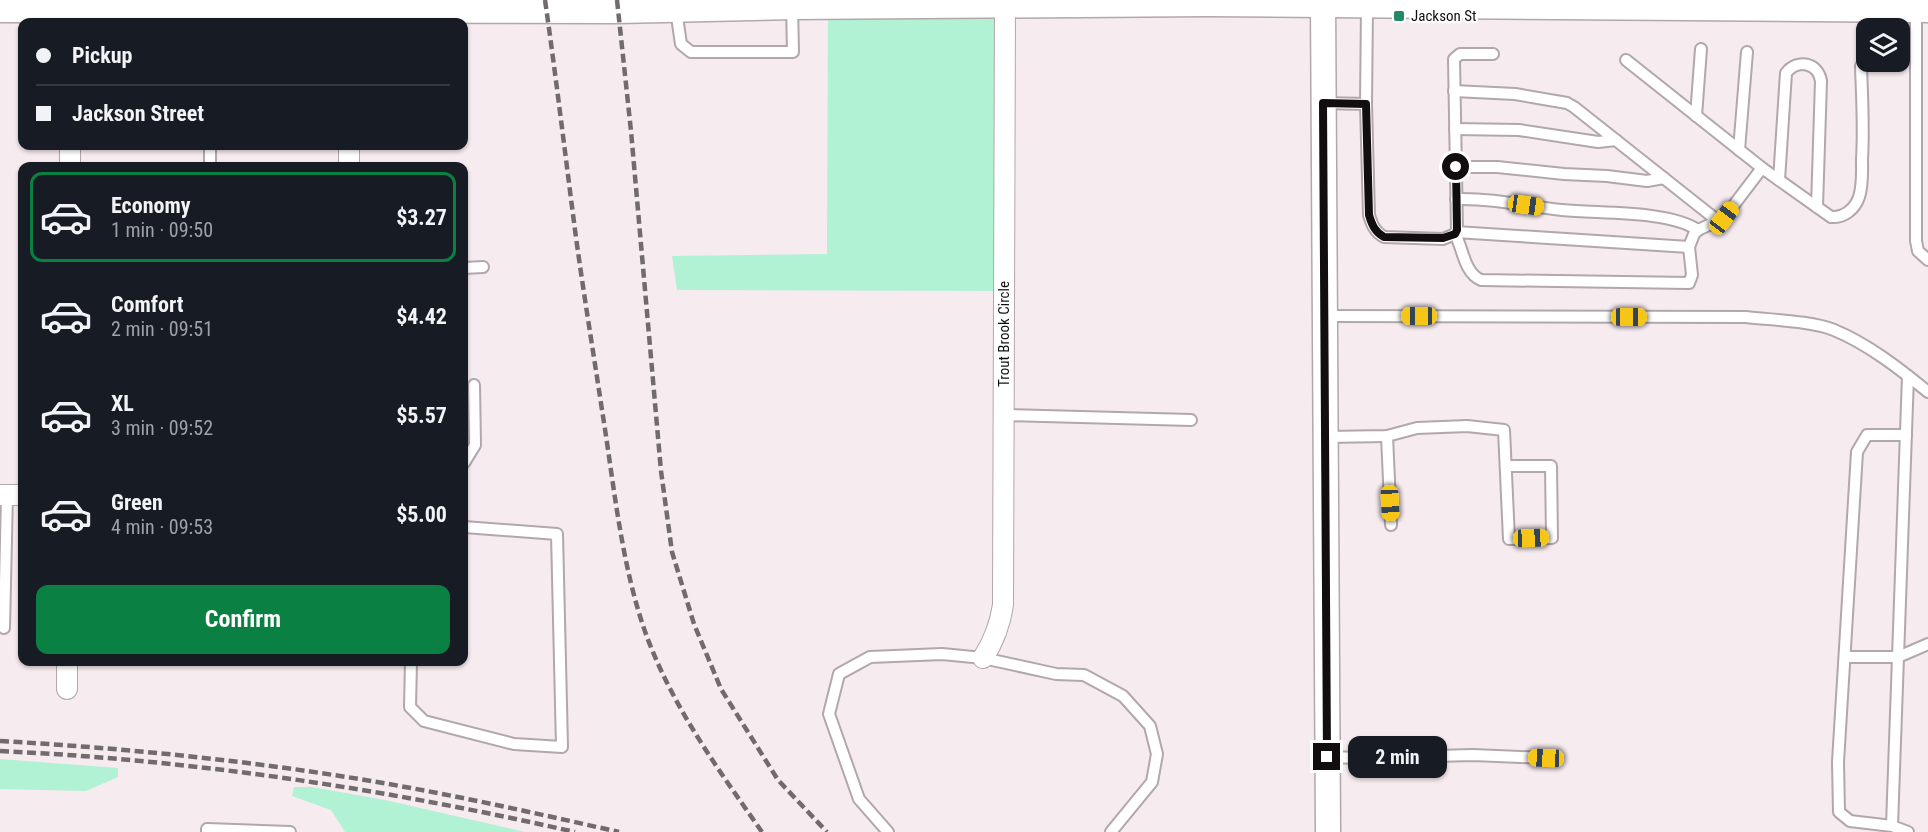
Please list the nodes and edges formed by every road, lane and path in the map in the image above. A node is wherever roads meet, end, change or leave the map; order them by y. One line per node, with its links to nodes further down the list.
1 (1323, 3): 2 (street); 3 (street); 17 (street)
2 (1005, 5): 4 (street); 40 (street, Trout Brook Circle)
3 (1366, 6): 7 (street); 18 (lane)
4 (792, 7): 5 (street); 5 (lane)
5 (676, 9): 10 (street)
6 (0, 10): 8 (street)
7 (1922, 10): 33 (lane)
8 (72, 16): 9 (street)
9 (209, 16): 10 (street)
10 (346, 17)
11 (1701, 49): 19 (lane)
12 (1747, 52): 22 (lane)
13 (1493, 54): 16 (lane)
14 (1626, 60): 19 (lane)
15 (1861, 72): 28 (lane)
16 (1454, 91): 20 (lane); 21 (lane)
17 (1323, 103): 18 (lane); 36 (street)
18 (1366, 104): 31 (lane)
19 (1696, 116): 22 (lane)
20 (1455, 129): 21 (lane); 23 (lane)
21 (1616, 140): 25 (lane)
22 (1739, 150): 24 (lane)
23 (1456, 167): 25 (lane); 27 (lane)
24 (1762, 168): 26 (lane); 29 (lane)
25 (1664, 178): 29 (lane)
26 (1779, 180): 28 (lane); 28 (lane)
27 (1456, 199): 30 (lane); 31 (lane)
28 (1816, 207)
29 (1718, 221): 30 (lane)
30 (1698, 230): 32 (lane)
31 (1456, 233): 32 (lane); 32 (lane)
32 (1689, 247)
33 (1928, 260)
34 (483, 267): 35 (lane)
35 (468, 268)
36 (1325, 316): 37 (lane); 44 (street)
37 (1908, 376): 39 (lane); 42 (lane)
38 (474, 385): 45 (lane)
39 (1928, 392)
40 (1004, 415): 41 (lane); 54 (street, Trout Brook Circle)
41 (1191, 420)
42 (1906, 435): 52 (lane); 53 (lane)
43 (1387, 436): 44 (lane); 46 (lane); 48 (lane)
44 (1326, 437): 58 (street)
45 (468, 456)
46 (1507, 466): 46 (lane)
47 (10, 495): 50 (lane)
48 (1392, 525)
49 (468, 527): 56 (lane)
50 (4, 628)
51 (1928, 644): 53 (lane)
52 (1845, 657): 53 (lane); 60 (lane)
53 (1898, 657): 60 (lane)
54 (983, 658): 63 (lane); 64 (lane)
55 (67, 666): 57 (street)
56 (411, 666)
57 (67, 690)
58 (1327, 757): 59 (lane); 65 (street)
59 (1546, 758)
60 (1892, 826): 66 (lane)
61 (207, 832): 62 (lane)
62 (290, 832)
63 (888, 832)
64 (1111, 832)
65 (1328, 832)
66 (1908, 832)

